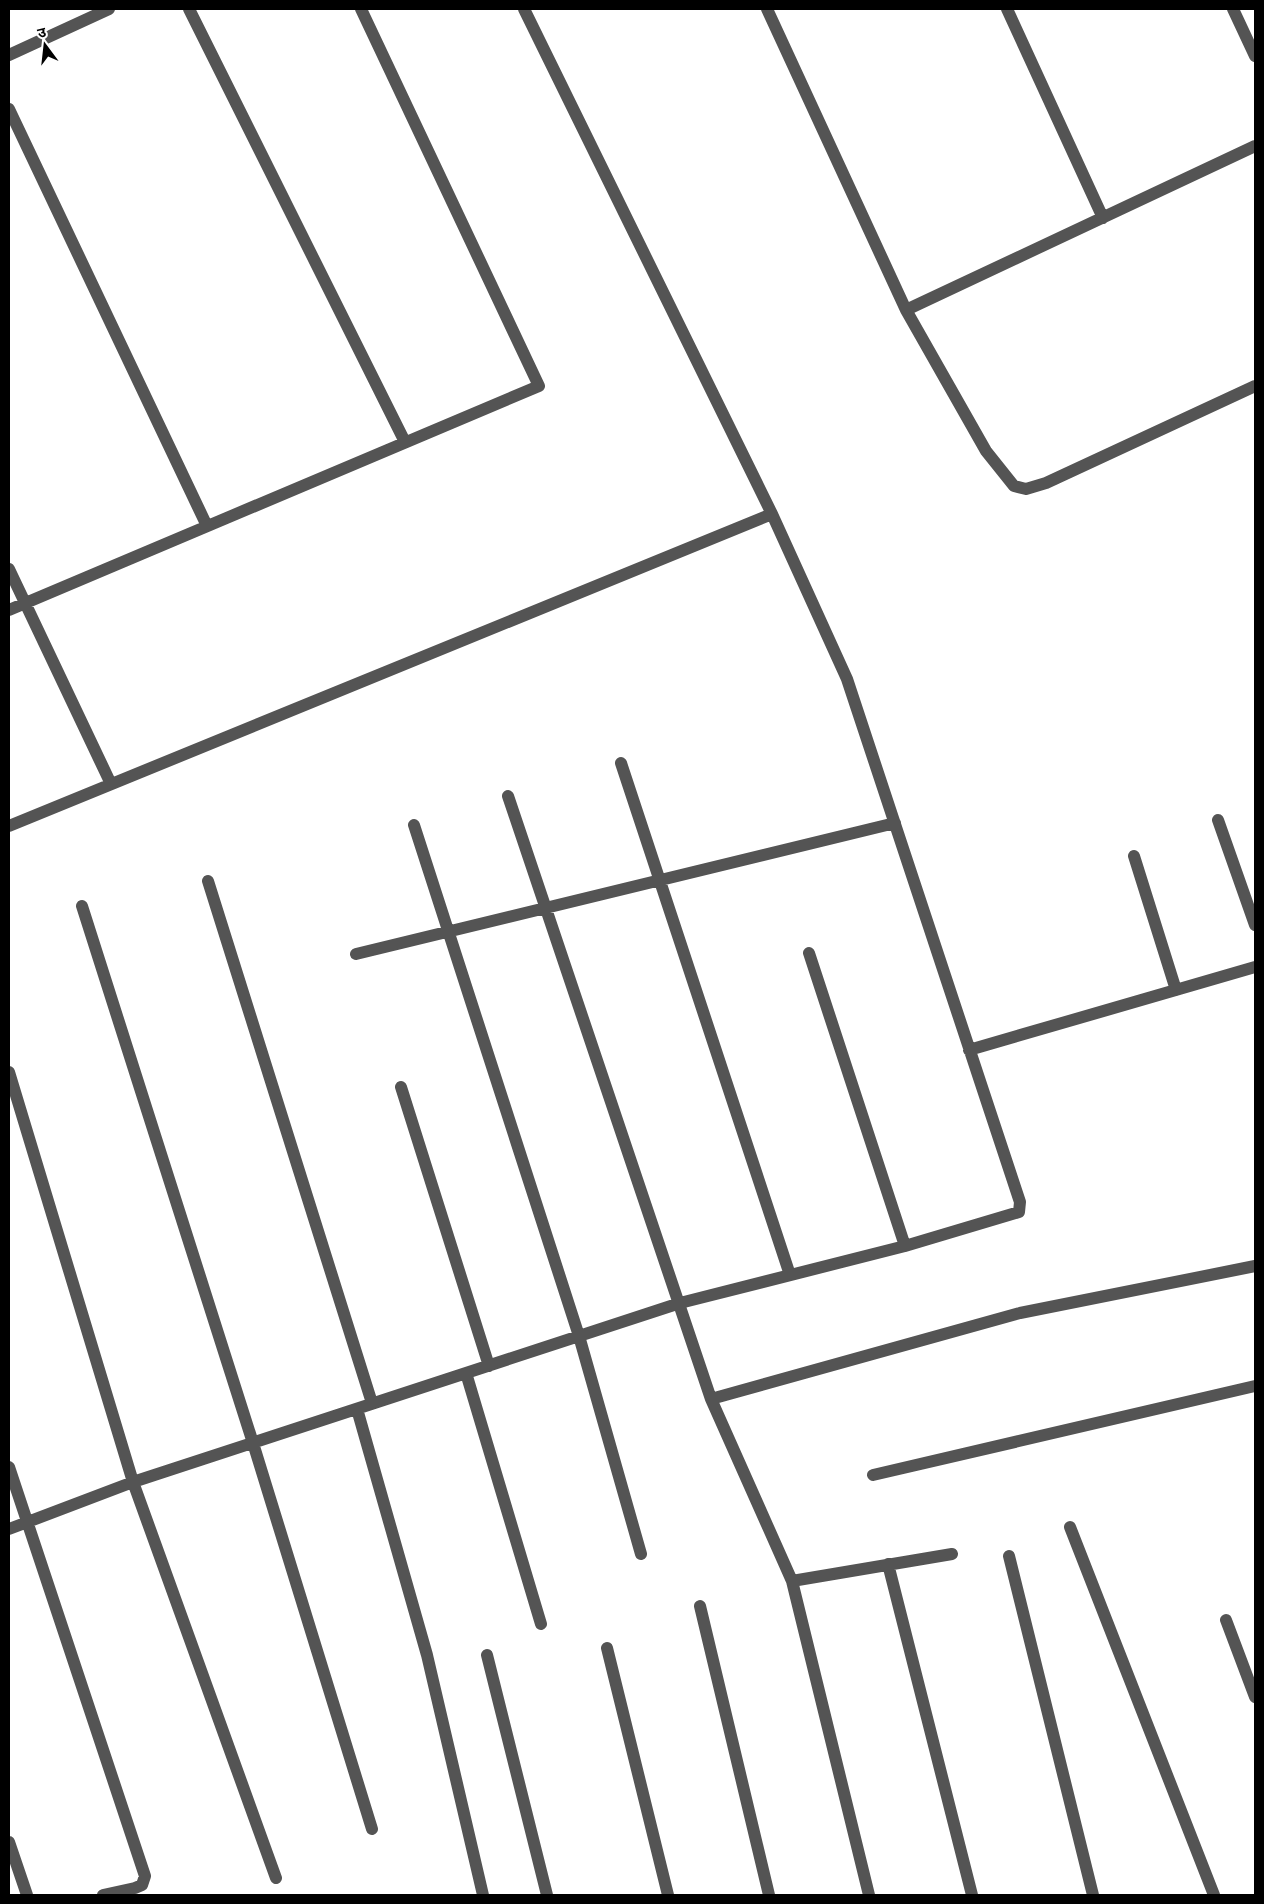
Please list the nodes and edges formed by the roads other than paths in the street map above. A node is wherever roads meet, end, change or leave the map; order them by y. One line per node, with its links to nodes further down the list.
1 (109, 9): 8 (street)
2 (190, 9): 15 (street)
3 (361, 9): 15 (street)
4 (524, 9): 16 (street)
5 (766, 9): 13 (street)
6 (1007, 9): 12 (street)
7 (1233, 9): 9 (street)
8 (9, 55)
9 (1255, 56)
10 (9, 109): 17 (street)
11 (1255, 146): 12 (street)
12 (1103, 218): 13 (street)
13 (906, 310): 14 (street)
14 (1255, 386)
15 (405, 442): 17 (street)
16 (772, 514): 22 (street); 25 (street)
17 (207, 526): 19 (street)
18 (9, 569): 19 (street)
19 (25, 603): 20 (street); 22 (street)
20 (9, 610)
21 (621, 763): 30 (street)
22 (111, 784): 27 (street)
23 (508, 796): 32 (street)
24 (1218, 820): 33 (street)
25 (895, 823): 30 (street); 39 (street)
26 (414, 825): 34 (street)
27 (9, 826)
28 (1134, 856): 38 (street)
29 (208, 880): 51 (street)
30 (660, 880): 32 (street); 44 (street)
31 (82, 906): 53 (street)
32 (546, 908): 34 (street); 45 (street)
33 (1255, 925)
34 (448, 932): 36 (street); 46 (street)
35 (809, 953): 42 (street)
36 (356, 954)
37 (1255, 967): 38 (street)
38 (1176, 990): 39 (street)
39 (969, 1050): 42 (street)
40 (9, 1072): 56 (street)
41 (401, 1087): 47 (street)
42 (905, 1246): 44 (street)
43 (1255, 1266): 50 (street)
44 (790, 1275): 45 (street)
45 (680, 1303): 46 (street); 50 (street)
46 (579, 1336): 47 (street); 60 (street)
47 (489, 1366): 48 (street)
48 (466, 1373): 51 (street); 67 (street)
49 (1255, 1386): 55 (street)
50 (711, 1399): 64 (street)
51 (372, 1404): 52 (street)
52 (357, 1409): 53 (street); 76 (street)
53 (253, 1443): 56 (street); 71 (street)
54 (9, 1467): 57 (street)
55 (874, 1475)
56 (133, 1482): 57 (street); 73 (street)
57 (26, 1523): 59 (street); 75 (street)
58 (1070, 1527): 83 (street)
59 (9, 1530)
60 (641, 1554)
61 (952, 1554): 63 (street)
62 (1009, 1556): 82 (street)
63 (888, 1564): 64 (street); 81 (street)
64 (792, 1581): 80 (street)
65 (700, 1606): 79 (street)
66 (1226, 1620): 70 (street)
67 (541, 1624)
68 (607, 1648): 78 (street)
69 (487, 1655): 77 (street)
70 (1255, 1698)
71 (372, 1829)
72 (9, 1842): 74 (street)
73 (276, 1878)
74 (27, 1895)
75 (103, 1895)
76 (483, 1895)
77 (547, 1895)
78 (668, 1895)
79 (769, 1895)
80 (869, 1895)
81 (972, 1895)
82 (1093, 1895)
83 (1214, 1895)

